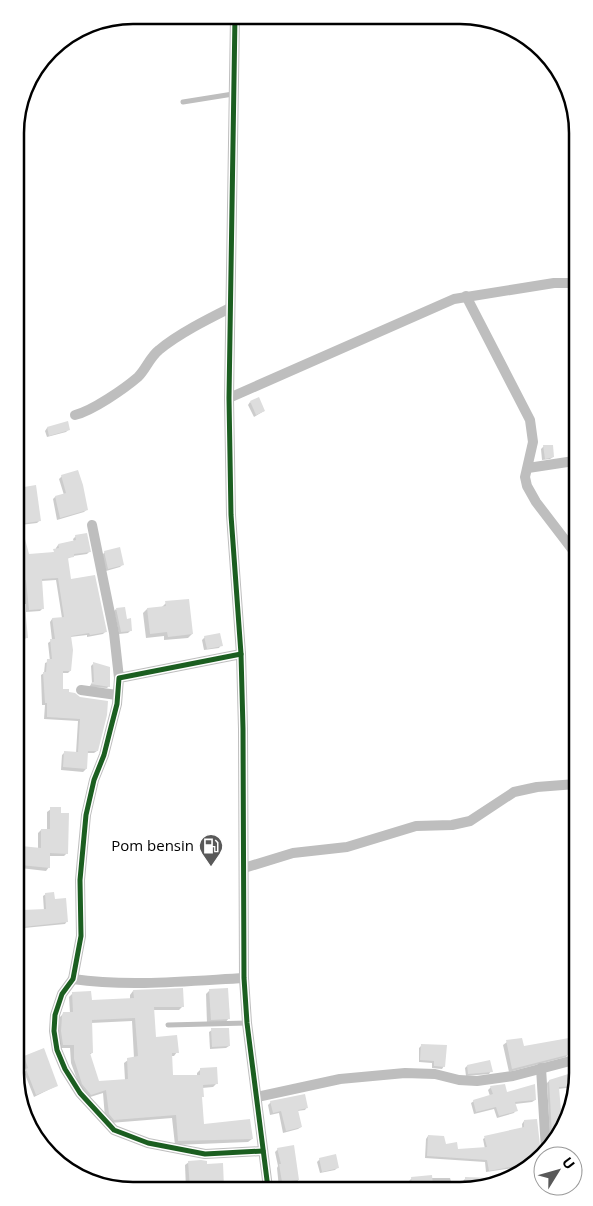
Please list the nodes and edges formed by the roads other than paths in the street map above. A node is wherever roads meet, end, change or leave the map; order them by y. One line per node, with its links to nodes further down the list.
1 (235, 24): 2 (street)
2 (233, 94): 3 (lane); 6 (street)
3 (183, 102)
4 (569, 283): 5 (street)
5 (466, 296): 7 (street); 10 (street)
6 (230, 308): 7 (street); 8 (street)
7 (229, 398): 13 (street)
8 (75, 416)
9 (569, 462): 10 (street)
10 (528, 468): 12 (street)
11 (92, 525): 14 (street)
12 (569, 545)
13 (241, 654): 14 (street); 18 (street)
14 (119, 678): 16 (street)
15 (81, 690): 16 (street)
16 (118, 695): 20 (street)
17 (569, 785): 18 (street)
18 (244, 868): 19 (street)
19 (244, 978): 20 (street); 21 (street)
20 (73, 979): 27 (street)
21 (247, 1023): 22 (lane); 25 (street)
22 (168, 1025)
23 (569, 1061): 24 (street)
24 (541, 1068): 25 (street); 26 (street)
25 (257, 1097): 27 (street)
26 (545, 1142)
27 (264, 1151): 28 (street)
28 (267, 1182)

